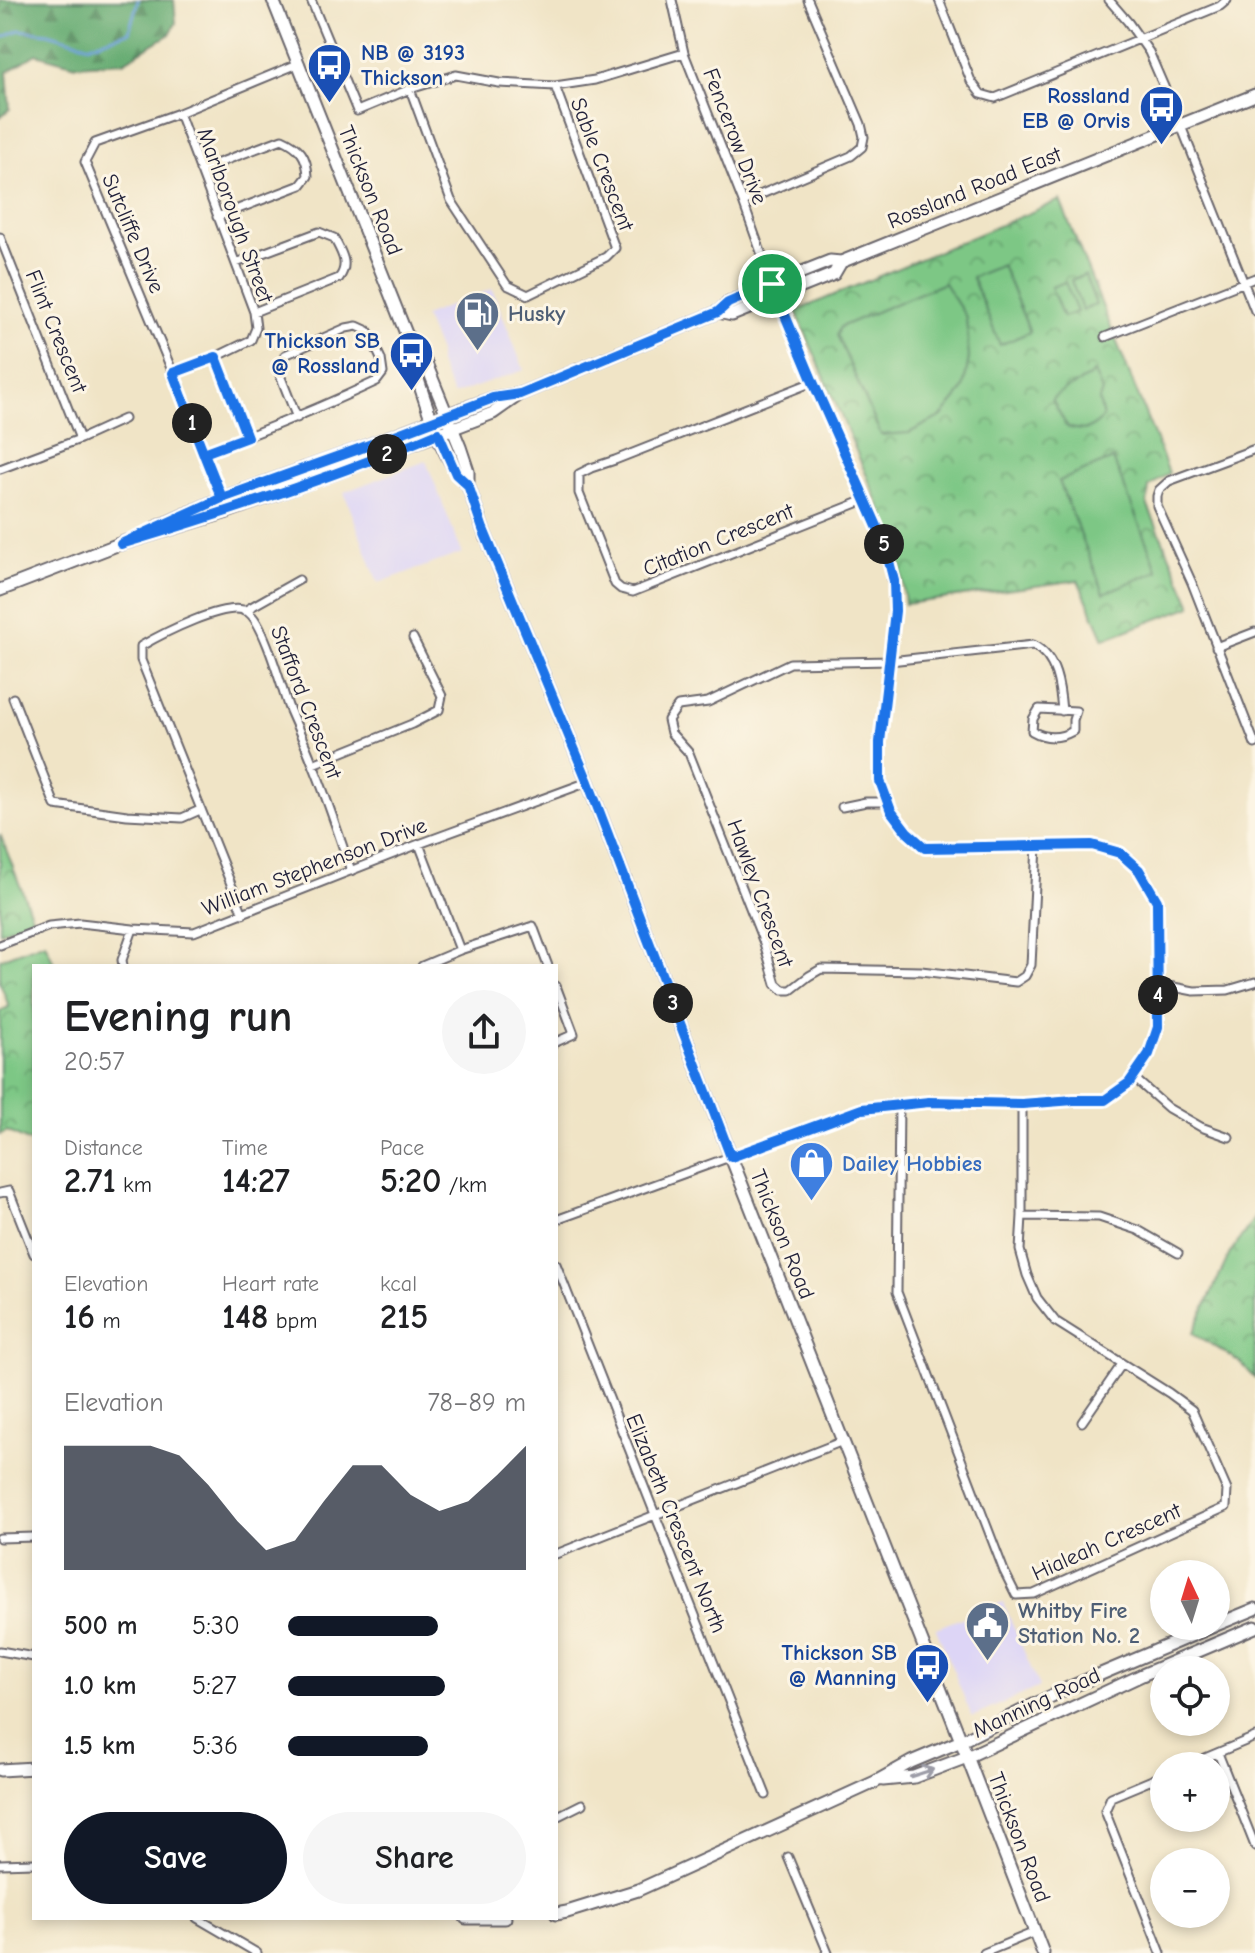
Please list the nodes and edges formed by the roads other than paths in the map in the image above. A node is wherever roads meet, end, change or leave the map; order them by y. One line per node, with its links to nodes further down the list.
1 (273, 0): 10 (main road, Thickson Road)
2 (311, 0): 12 (street)
3 (672, 0): 9 (street, Fencerow Drive)
4 (808, 0): 17 (street)
5 (939, 0): 8 (street)
6 (1109, 0): 8 (street)
7 (1227, 0): 8 (street)
8 (1141, 38): 15 (street)
9 (684, 53): 11 (street); 17 (street, Fencerow Drive)
10 (300, 63): 14 (street, Sutcliffe Drive); 30 (main road, Thickson Road)
11 (555, 86): 12 (street); 12 (street, Sable Crescent)
12 (410, 89)
13 (1255, 95): 15 (main road, Rossland Road East)
14 (179, 113): 16 (street, Marlborough Street); 32 (street, Sutcliffe Drive)
15 (1181, 126): 20 (main road, Rossland Road East); 23 (street)
16 (200, 170): 18 (street, Marlborough Street); 18 (street)
17 (743, 202): 24 (street, Fencerow Drive)
18 (217, 217): 21 (street, Marlborough Street)
19 (0, 237): 42 (street, Flint Crescent)
20 (841, 262): 24 (main road, Rossland Road East); 25 (main road, Rossland Road East)
21 (236, 263): 27 (street, Marlborough Street); 27 (street)
22 (1255, 278): 23 (street)
23 (1244, 282): 26 (street); 29 (street)
24 (772, 284): 25 (street, Fencerow Drive); 28 (main road, Rossland Road East)
25 (777, 296): 28 (main road, Rossland Road East); 33 (street, Fencerow Drive)
26 (1255, 311)
27 (254, 312): 31 (street, Marlborough Street)
28 (718, 312): 34 (main road, Rossland Road East)
29 (1105, 337)
30 (413, 351): 35 (main road, Thickson Road); 38 (main road, Thickson Road)
31 (216, 357): 32 (street, Marlborough Street); 41 (street)
32 (173, 373): 44 (street, Sutcliffe Drive)
33 (813, 382): 48 (street, Fencerow Drive); 48 (street, Citation Crescent)
34 (520, 394): 35 (main road, Rossland Road East); 39 (main road, Rossland Road East)
35 (447, 415): 38 (main road, Rossland Road East); 39 (main road, Thickson Road)
36 (297, 418): 36 (street); 41 (street)
37 (124, 419): 42 (street)
38 (433, 420): 40 (main road, Thickson Road); 47 (main road, Rossland Road East)
39 (453, 428): 40 (main road, Rossland Road East); 46 (main road, Thickson Road)
40 (438, 433): 46 (main road, Thickson Road); 49 (main road, Rossland Road East)
41 (247, 437): 44 (street)
42 (80, 439): 45 (street)
43 (1255, 449): 55 (street)
44 (204, 453): 47 (street, Sutcliffe Drive)
45 (0, 469)
46 (468, 485): 61 (main road, Thickson Road)
47 (222, 498): 49 (main road, Rossland Road East)
48 (865, 500): 56 (street, Fencerow Drive)
49 (121, 544): 51 (main road, Rossland Road East)
50 (299, 580): 52 (street)
51 (0, 590)
52 (244, 611): 60 (street, Stafford Crescent); 64 (street, Stafford Crescent)
53 (1255, 632): 55 (street)
54 (413, 638): 60 (street)
55 (1216, 647): 59 (street)
56 (890, 661): 58 (street); 62 (street, Fencerow Drive); 66 (street, Hawley Crescent)
57 (13, 698): 64 (street)
58 (1062, 711): 58 (street)
59 (1255, 744)
60 (313, 764): 67 (street, Stafford Crescent)
61 (588, 782): 65 (street, William Stephenson Drive); 83 (main road, Thickson Road)
62 (887, 802): 63 (street); 66 (street)
63 (842, 807)
64 (200, 810): 68 (street, Stafford Crescent)
65 (419, 844): 67 (street, William Stephenson Drive); 71 (street)
66 (1037, 845): 76 (street)
67 (351, 871): 68 (street, William Stephenson Drive)
68 (243, 914): 69 (street, William Stephenson Drive)
69 (133, 929): 70 (street, William Stephenson Drive); 72 (street)
70 (0, 945)
71 (460, 950): 73 (street); 74 (street)
72 (123, 964)
73 (427, 964)
74 (547, 964)
75 (1255, 982): 76 (street)
76 (1158, 984): 79 (street)
77 (558, 991): 78 (street)
78 (558, 1041)
79 (1133, 1077): 81 (street); 82 (street)
80 (899, 1104): 81 (street); 83 (street); 90 (street, Hialeah Crescent)
81 (1022, 1104): 85 (street, Hialeah Crescent)
82 (1229, 1137)
83 (731, 1157): 86 (street); 92 (main road, Thickson Road)
84 (0, 1193): 87 (street)
85 (1022, 1216): 88 (street); 90 (street, Hialeah Crescent)
86 (558, 1219)
87 (32, 1249)
88 (1178, 1253)
89 (558, 1269): 93 (street, Elizabeth Crescent North)
90 (1122, 1364): 91 (street)
91 (1082, 1422)
92 (843, 1441): 93 (street); 104 (main road, Thickson Road)
93 (654, 1515): 96 (street); 112 (street, Elizabeth Crescent North)
94 (32, 1537): 95 (street)
95 (0, 1538)
96 (558, 1553)
97 (1255, 1609): 98 (main road, Manning Road)
98 (1230, 1620)
99 (1255, 1627): 106 (main road, Manning Road)
100 (1182, 1640): 104 (main road, Manning Road)
101 (0, 1651): 102 (street)
102 (32, 1657)
103 (1255, 1737): 105 (street)
104 (961, 1741): 106 (main road, Thickson Road); 110 (main road, Manning Road)
105 (1220, 1752)
106 (967, 1757): 110 (main road, Manning Road, one-way to 106); 121 (main road, Thickson Road)
107 (32, 1768): 108 (main road)
108 (0, 1770)
109 (1150, 1781): 126 (street)
110 (875, 1782): 119 (main road, Manning Road)
111 (1230, 1783): 115 (street)
112 (766, 1795)
113 (582, 1804): 114 (street)
114 (558, 1816)
115 (1255, 1846)
116 (788, 1857): 123 (street)
117 (32, 1863): 118 (street)
118 (0, 1864)
119 (558, 1914)
120 (200, 1920): 122 (street)
121 (1035, 1932): 124 (street); 125 (main road, Thickson Road)
122 (254, 1952)
123 (828, 1953)
124 (984, 1953)
125 (1043, 1953)
126 (1161, 1953)

